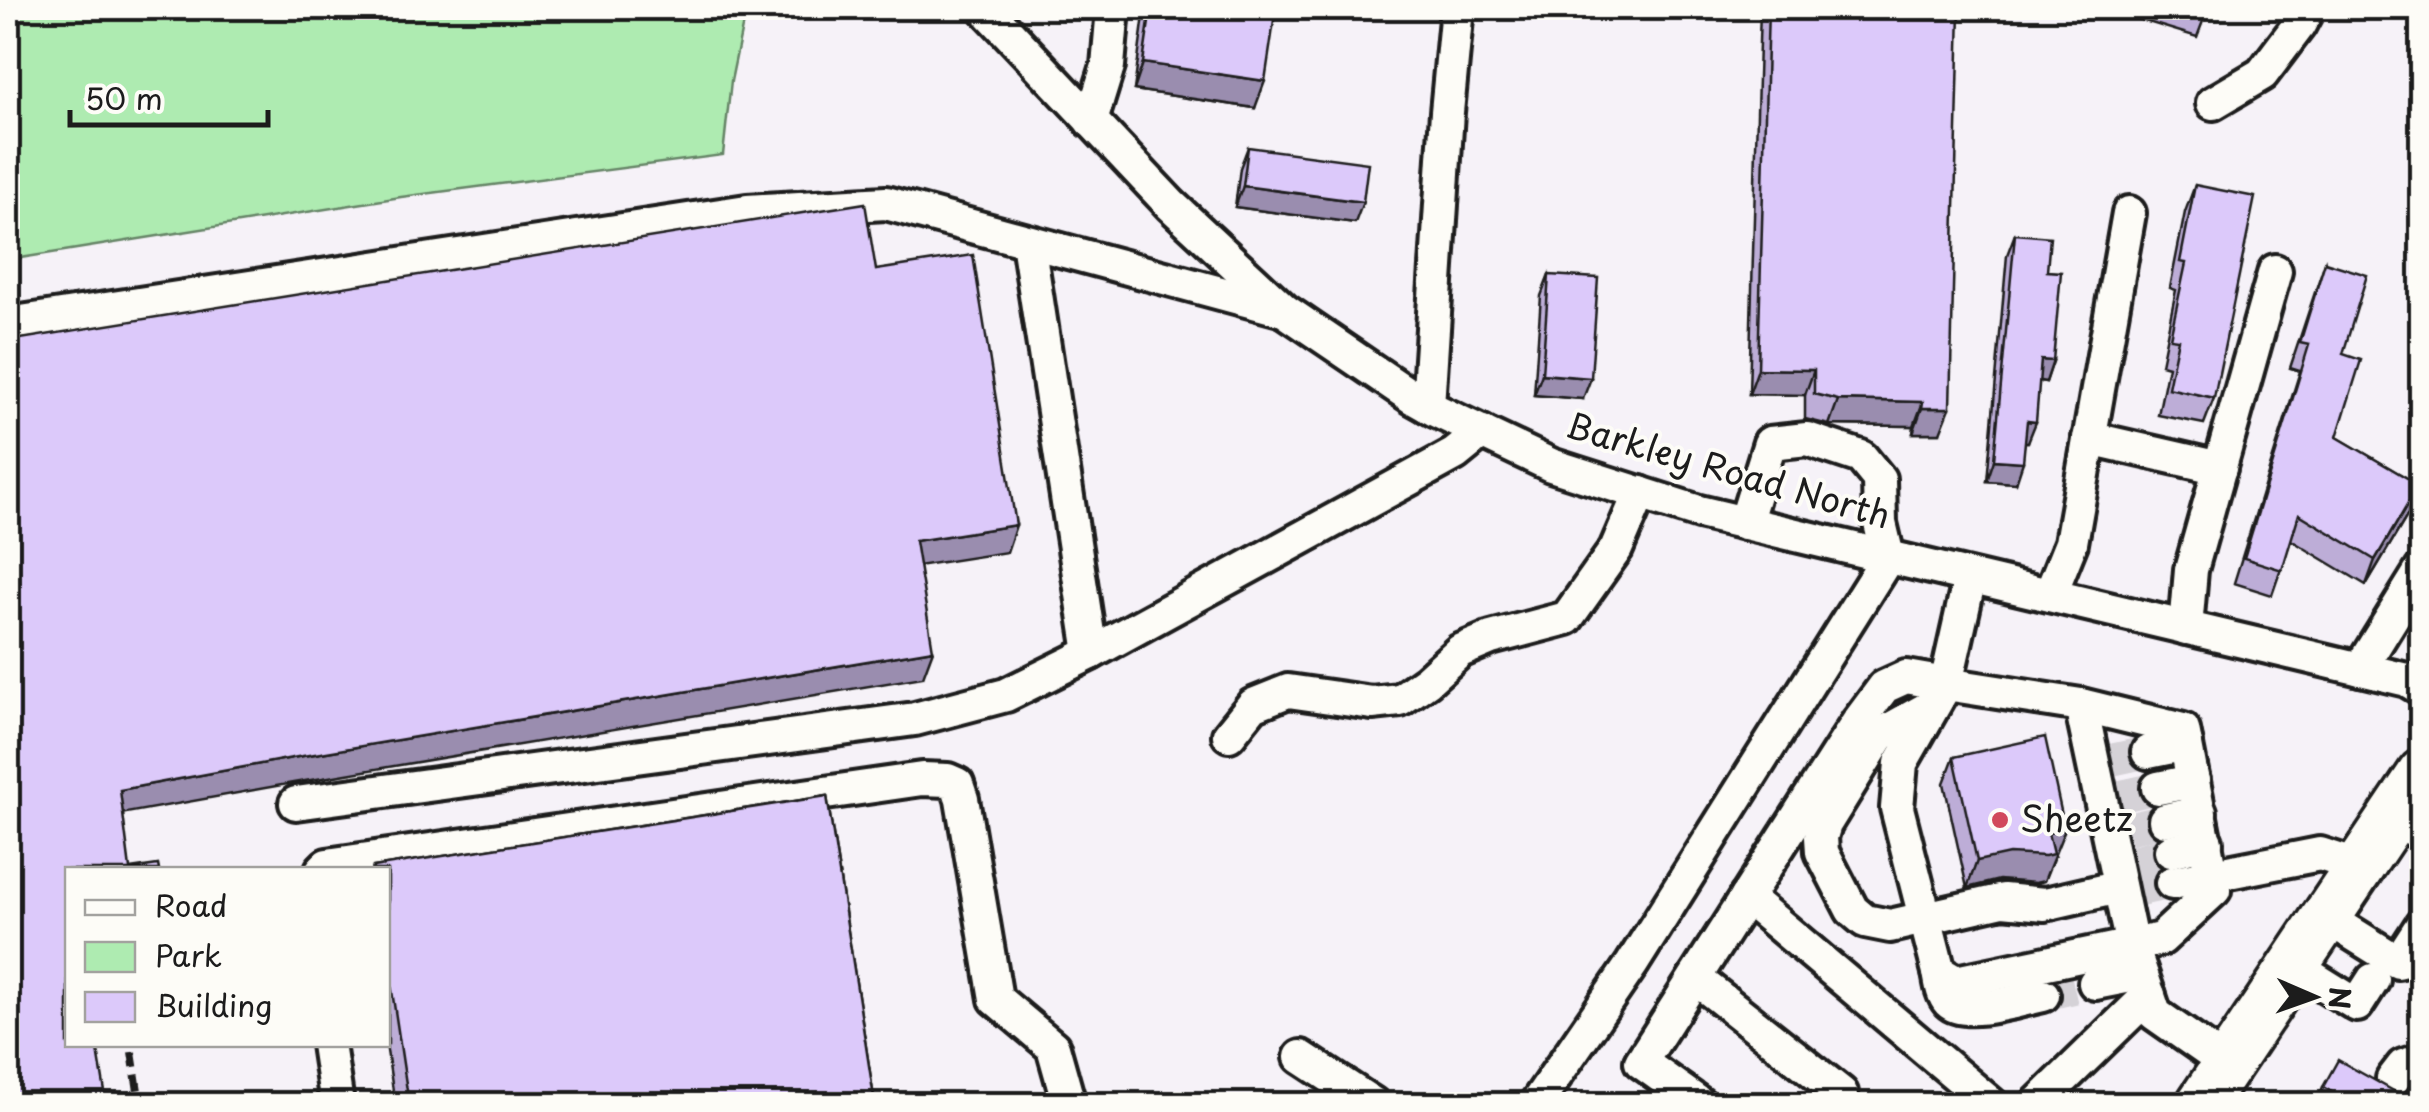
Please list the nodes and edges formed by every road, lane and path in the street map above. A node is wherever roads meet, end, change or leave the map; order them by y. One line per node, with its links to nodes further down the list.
1 (985, 8): 6 (street, Barkley Road North)
2 (1113, 8): 6 (street)
3 (1457, 8): 12 (street)
4 (2308, 8): 5 (street)
5 (2213, 102)
6 (1091, 121): 10 (street, Barkley Road North)
7 (2129, 213): 14 (street)
8 (1028, 242): 10 (street); 11 (street); 23 (street)
9 (2274, 271): 15 (street)
10 (1284, 310): 12 (street, Barkley Road North)
11 (8, 324)
12 (1428, 406): 13 (street, Barkley Road North)
13 (1482, 432): 16 (street, Barkley Road North); 23 (street)
14 (2089, 438): 15 (street); 21 (street)
15 (2220, 468): 22 (street)
16 (1640, 493): 17 (street, Barkley Road North); 28 (street)
17 (1745, 523): 18 (street, Barkley Road North); 18 (street)
18 (1888, 557): 20 (street, Barkley Road North); 58 (street)
19 (2422, 570): 24 (street)
20 (1970, 576): 21 (street, Barkley Road North); 26 (street)
21 (2050, 596): 22 (street, Barkley Road North)
22 (2186, 628): 24 (street, Barkley Road North)
23 (1091, 653): 32 (street)
24 (2360, 669): 25 (street, Barkley Road North)
25 (2422, 689)
26 (1940, 694): 27 (street); 38 (street); 40 (street); 40 (street)
27 (2081, 705): 29 (street); 37 (street)
28 (1229, 734)
29 (2186, 744): 30 (street); 34 (street)
30 (2148, 752)
31 (2422, 774): 33 (highway)
32 (296, 803)
33 (2407, 825): 36 (highway)
34 (2203, 827): 34 (street); 36 (street); 44 (street)
35 (326, 867): 56 (street)
36 (2360, 867): 39 (highway)
37 (2125, 880): 40 (street); 44 (street)
38 (1746, 897): 45 (street); 60 (street)
39 (2326, 917): 41 (street); 42 (highway)
40 (1925, 919): 43 (street)
41 (2422, 925)
42 (2293, 965): 46 (street); 53 (highway)
43 (1939, 972): 44 (street); 48 (street)
44 (2141, 972): 47 (street); 53 (street); 61 (street)
45 (1694, 978): 54 (street); 59 (street)
46 (2373, 980)
47 (2095, 983)
48 (2044, 995)
49 (328, 1047): 55 (street)
50 (1301, 1057): 57 (street)
51 (2422, 1060): 52 (street)
52 (2393, 1079)
53 (2215, 1092)
54 (1841, 1093)
55 (337, 1104)
56 (1069, 1104)
57 (1373, 1104)
58 (1536, 1104)
59 (1700, 1104)
60 (1990, 1104)
61 (2037, 1104)

